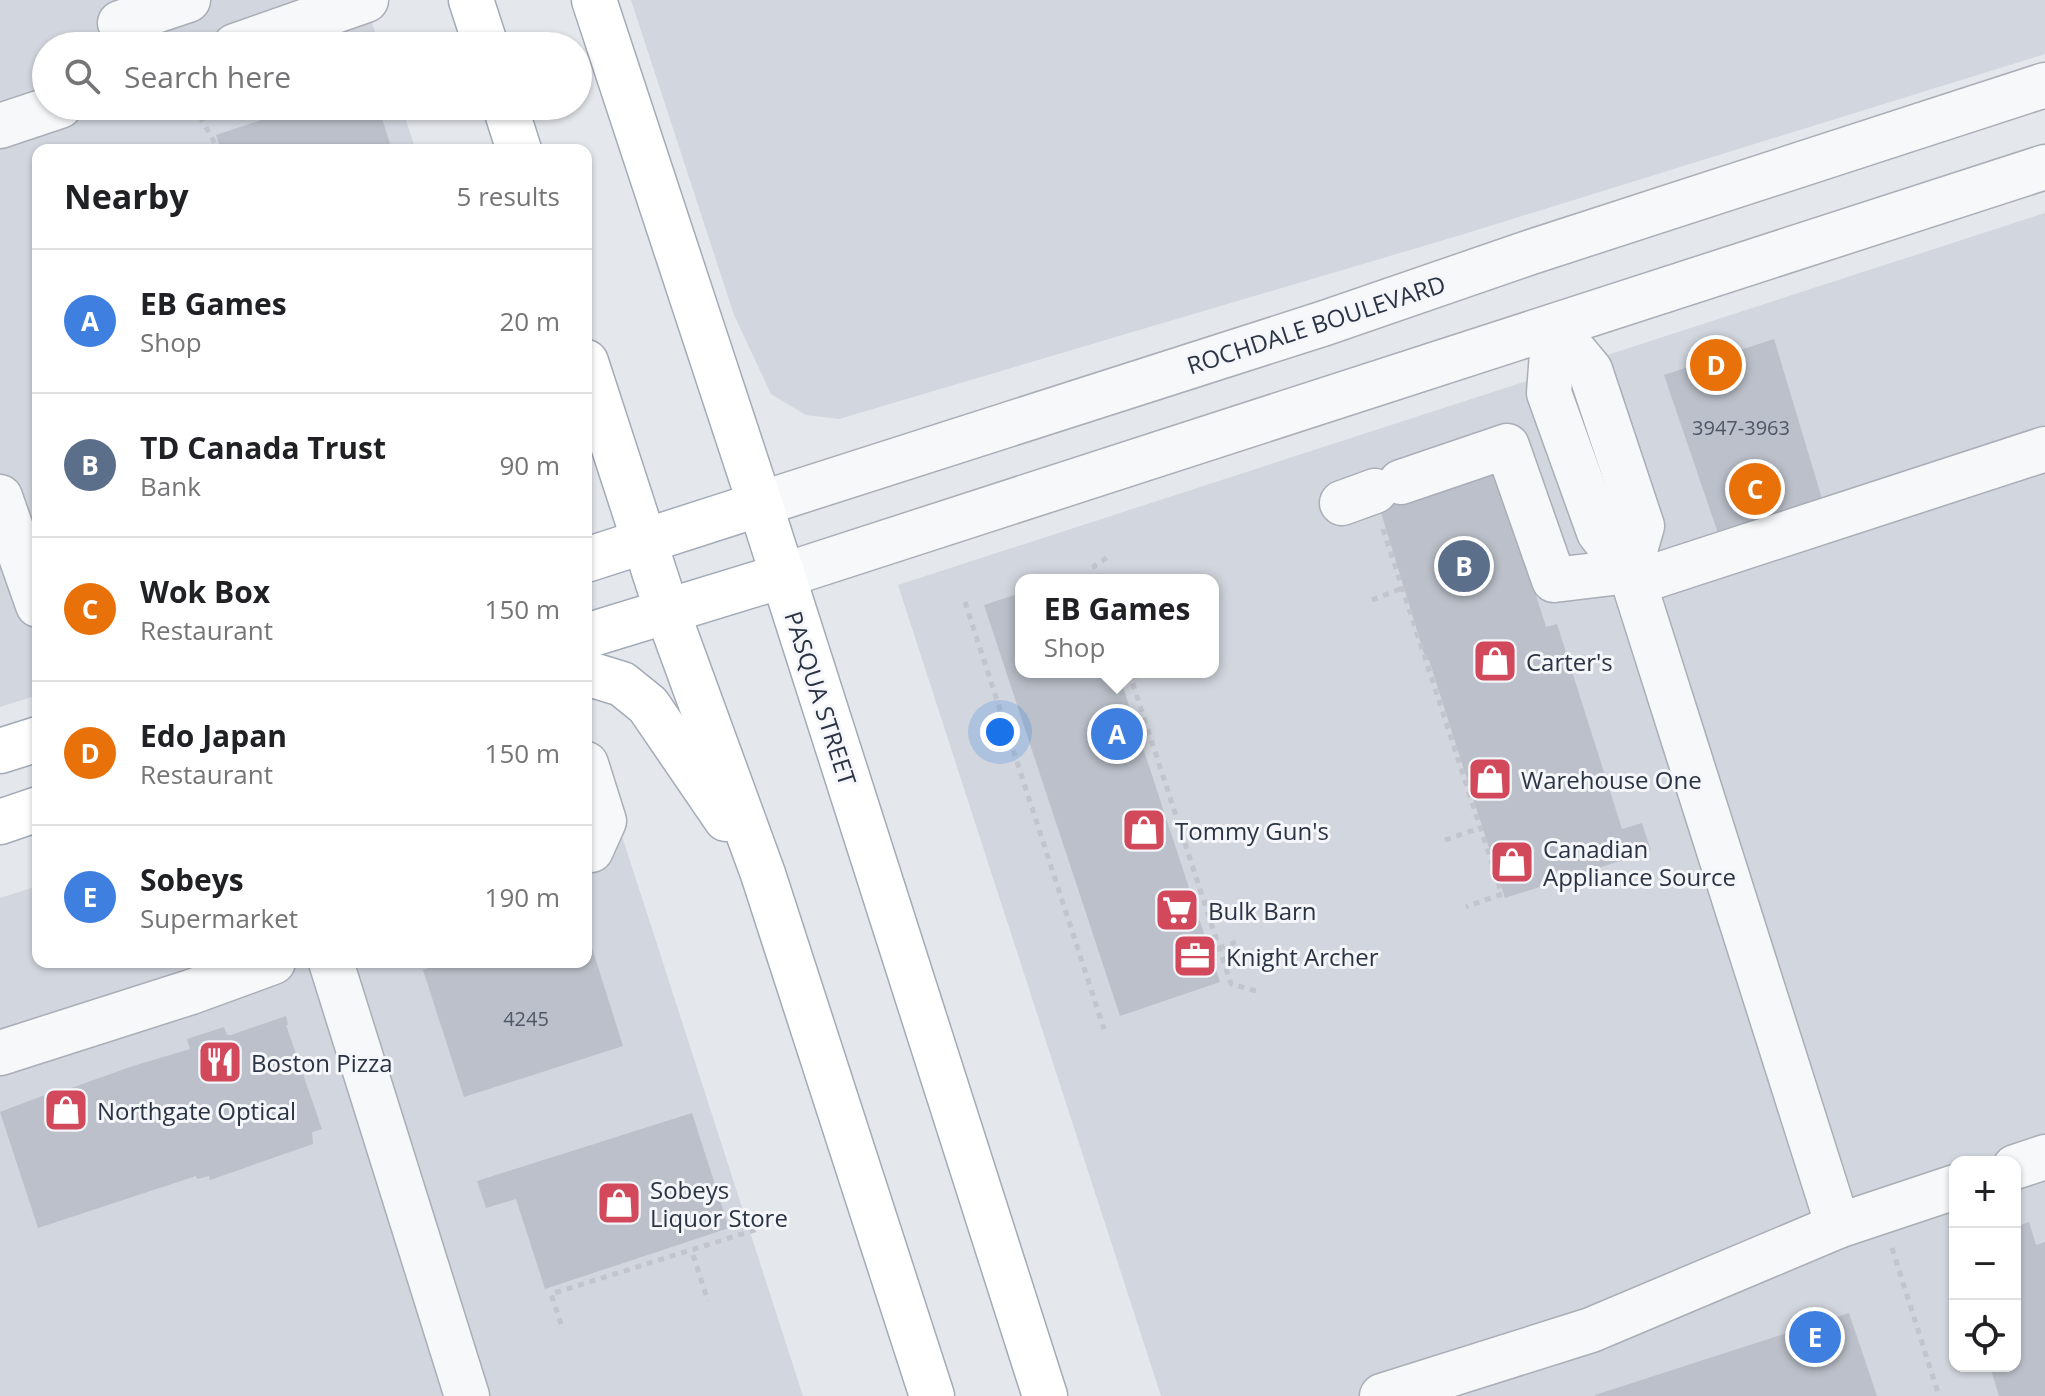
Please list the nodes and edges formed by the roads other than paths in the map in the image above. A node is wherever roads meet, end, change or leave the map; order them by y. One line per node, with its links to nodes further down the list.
1 (188, 0): 5 (street)
2 (366, 0): 6 (street)
3 (471, 0): 7 (main road)
4 (594, 0): 19 (main road, PASQUA STREET)
5 (120, 23)
6 (275, 32)
7 (481, 32)
8 (2045, 85): 19 (street, ROCHDALE BOULEVARD)
9 (32, 115): 11 (street)
10 (509, 120): 12 (main road)
11 (0, 126)
12 (517, 144)
13 (2045, 167): 14 (street)
14 (1554, 327): 22 (street); 23 (street)
15 (592, 381): 20 (main road)
16 (2045, 449): 23 (street)
17 (0, 497): 24 (street)
18 (1375, 499): 23 (street)
19 (760, 504): 20 (main road, ROCHDALE BOULEVARD); 22 (main road, PASQUA STREET)
20 (643, 542): 21 (main road, ROCHDALE BOULEVARD); 25 (main road)
21 (592, 558)
22 (782, 576): 25 (main road); 44 (main road, PASQUA STREET)
23 (1631, 577): 41 (street)
24 (32, 588)
25 (667, 611): 26 (main road); 34 (main road)
26 (592, 634)
27 (592, 675): 34 (main road)
28 (32, 741): 29 (main road)
29 (0, 751)
30 (592, 783): 33 (street)
31 (32, 811): 32 (main road)
32 (0, 822)
33 (592, 848)
34 (763, 874): 43 (main road)
35 (257, 968): 37 (street)
36 (333, 968): 42 (street)
37 (0, 1053)
38 (2045, 1157): 39 (street)
39 (2021, 1165)
40 (1949, 1189): 41 (street)
41 (1838, 1226): 45 (street)
42 (467, 1396)
43 (932, 1396)
44 (1045, 1396)
45 (1382, 1396)

